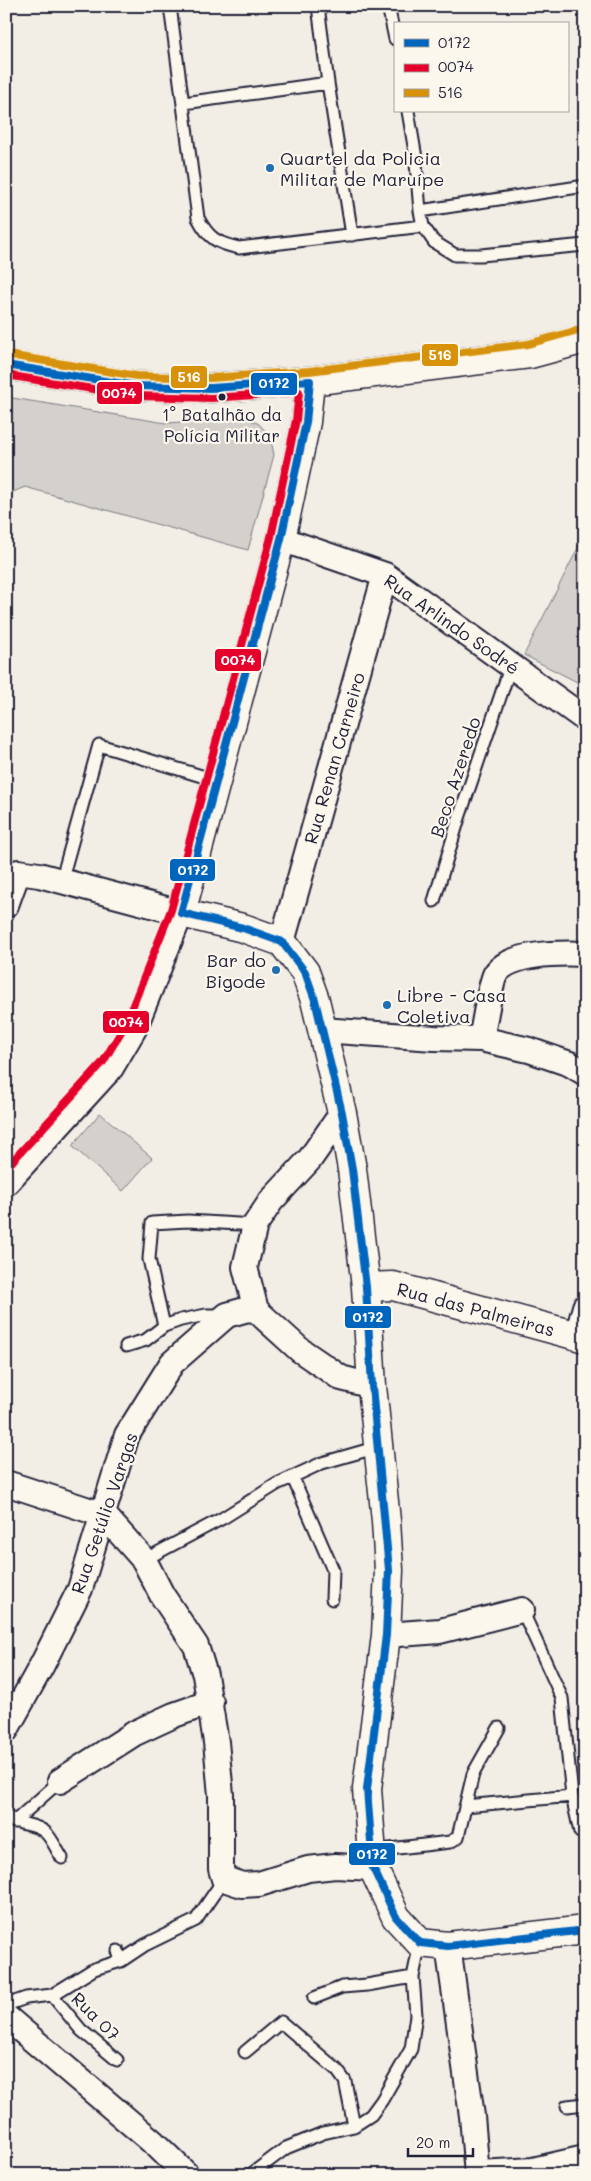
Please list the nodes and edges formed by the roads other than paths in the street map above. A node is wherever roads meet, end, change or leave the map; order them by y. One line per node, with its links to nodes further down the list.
1 (170, 6): 6 (lane)
2 (318, 6): 5 (lane)
3 (388, 6): 4 (lane)
4 (394, 34)
5 (328, 83): 6 (lane); 11 (lane)
6 (184, 103): 11 (lane)
7 (408, 112): 9 (lane)
8 (585, 186): 9 (lane)
9 (420, 211): 10 (lane)
10 (423, 226): 11 (lane); 12 (lane)
11 (352, 235)
12 (585, 246)
13 (585, 339): 15 (street)
14 (6, 365): 15 (street)
15 (310, 381): 16 (street)
16 (281, 539): 17 (street, Rua Arlindo Sodré); 20 (street)
17 (385, 575): 18 (street, Rua Arlindo Sodré); 26 (street, Rua Renan Carneiro)
18 (511, 665): 19 (street, Rua Arlindo Sodré); 23 (lane, Beco Azeredo)
19 (583, 712)
20 (218, 781): 22 (lane); 25 (street)
21 (12, 872): 22 (street); 24 (street)
22 (61, 882): 25 (street)
23 (434, 901)
24 (6, 905)
25 (181, 913): 26 (street); 32 (street)
26 (282, 942): 28 (street)
27 (585, 954): 29 (street)
28 (322, 1030): 29 (street); 31 (street)
29 (481, 1039): 30 (street)
30 (585, 1073)
31 (342, 1113): 33 (street); 34 (street)
32 (6, 1184)
33 (255, 1225): 36 (street); 38 (lane)
34 (366, 1287): 39 (street, Rua das Palmeiras); 41 (street)
35 (585, 1307): 39 (street)
36 (256, 1310): 37 (street, Rua Getúlio Vargas); 41 (street)
37 (227, 1315): 38 (lane); 45 (street, Rua Getúlio Vargas)
38 (164, 1326): 40 (lane)
39 (581, 1337)
40 (126, 1346)
41 (372, 1386): 42 (street)
42 (378, 1447): 43 (lane); 49 (street)
43 (293, 1478): 46 (lane); 47 (lane)
44 (6, 1483): 45 (street)
45 (104, 1515): 46 (street); 52 (street, Rua Getúlio Vargas)
46 (144, 1560): 50 (street)
47 (332, 1599)
48 (522, 1610): 49 (street); 54 (lane)
49 (386, 1635): 59 (street)
50 (211, 1702): 53 (street); 60 (street)
51 (499, 1728): 55 (lane)
52 (6, 1730)
53 (60, 1781): 56 (lane)
54 (572, 1796): 55 (lane); 57 (lane)
55 (465, 1806): 59 (lane)
56 (10, 1819): 58 (lane)
57 (585, 1831)
58 (62, 1858)
59 (373, 1860): 60 (street); 62 (street)
60 (224, 1879): 65 (lane, Rua 07)
61 (585, 1930): 63 (street)
62 (420, 1942): 63 (street); 64 (lane)
63 (448, 1946): 75 (street)
64 (413, 1977): 66 (lane); 73 (lane)
65 (52, 1995): 67 (lane, Rua 07); 70 (lane, Rua 07)
66 (314, 1998)
67 (6, 2005)
68 (6, 2017): 76 (street)
69 (245, 2052): 73 (lane)
70 (117, 2060)
71 (585, 2104): 72 (lane)
72 (567, 2106)
73 (354, 2126): 77 (lane)
74 (585, 2158): 75 (street)
75 (477, 2174)
76 (187, 2175)
77 (250, 2175)

